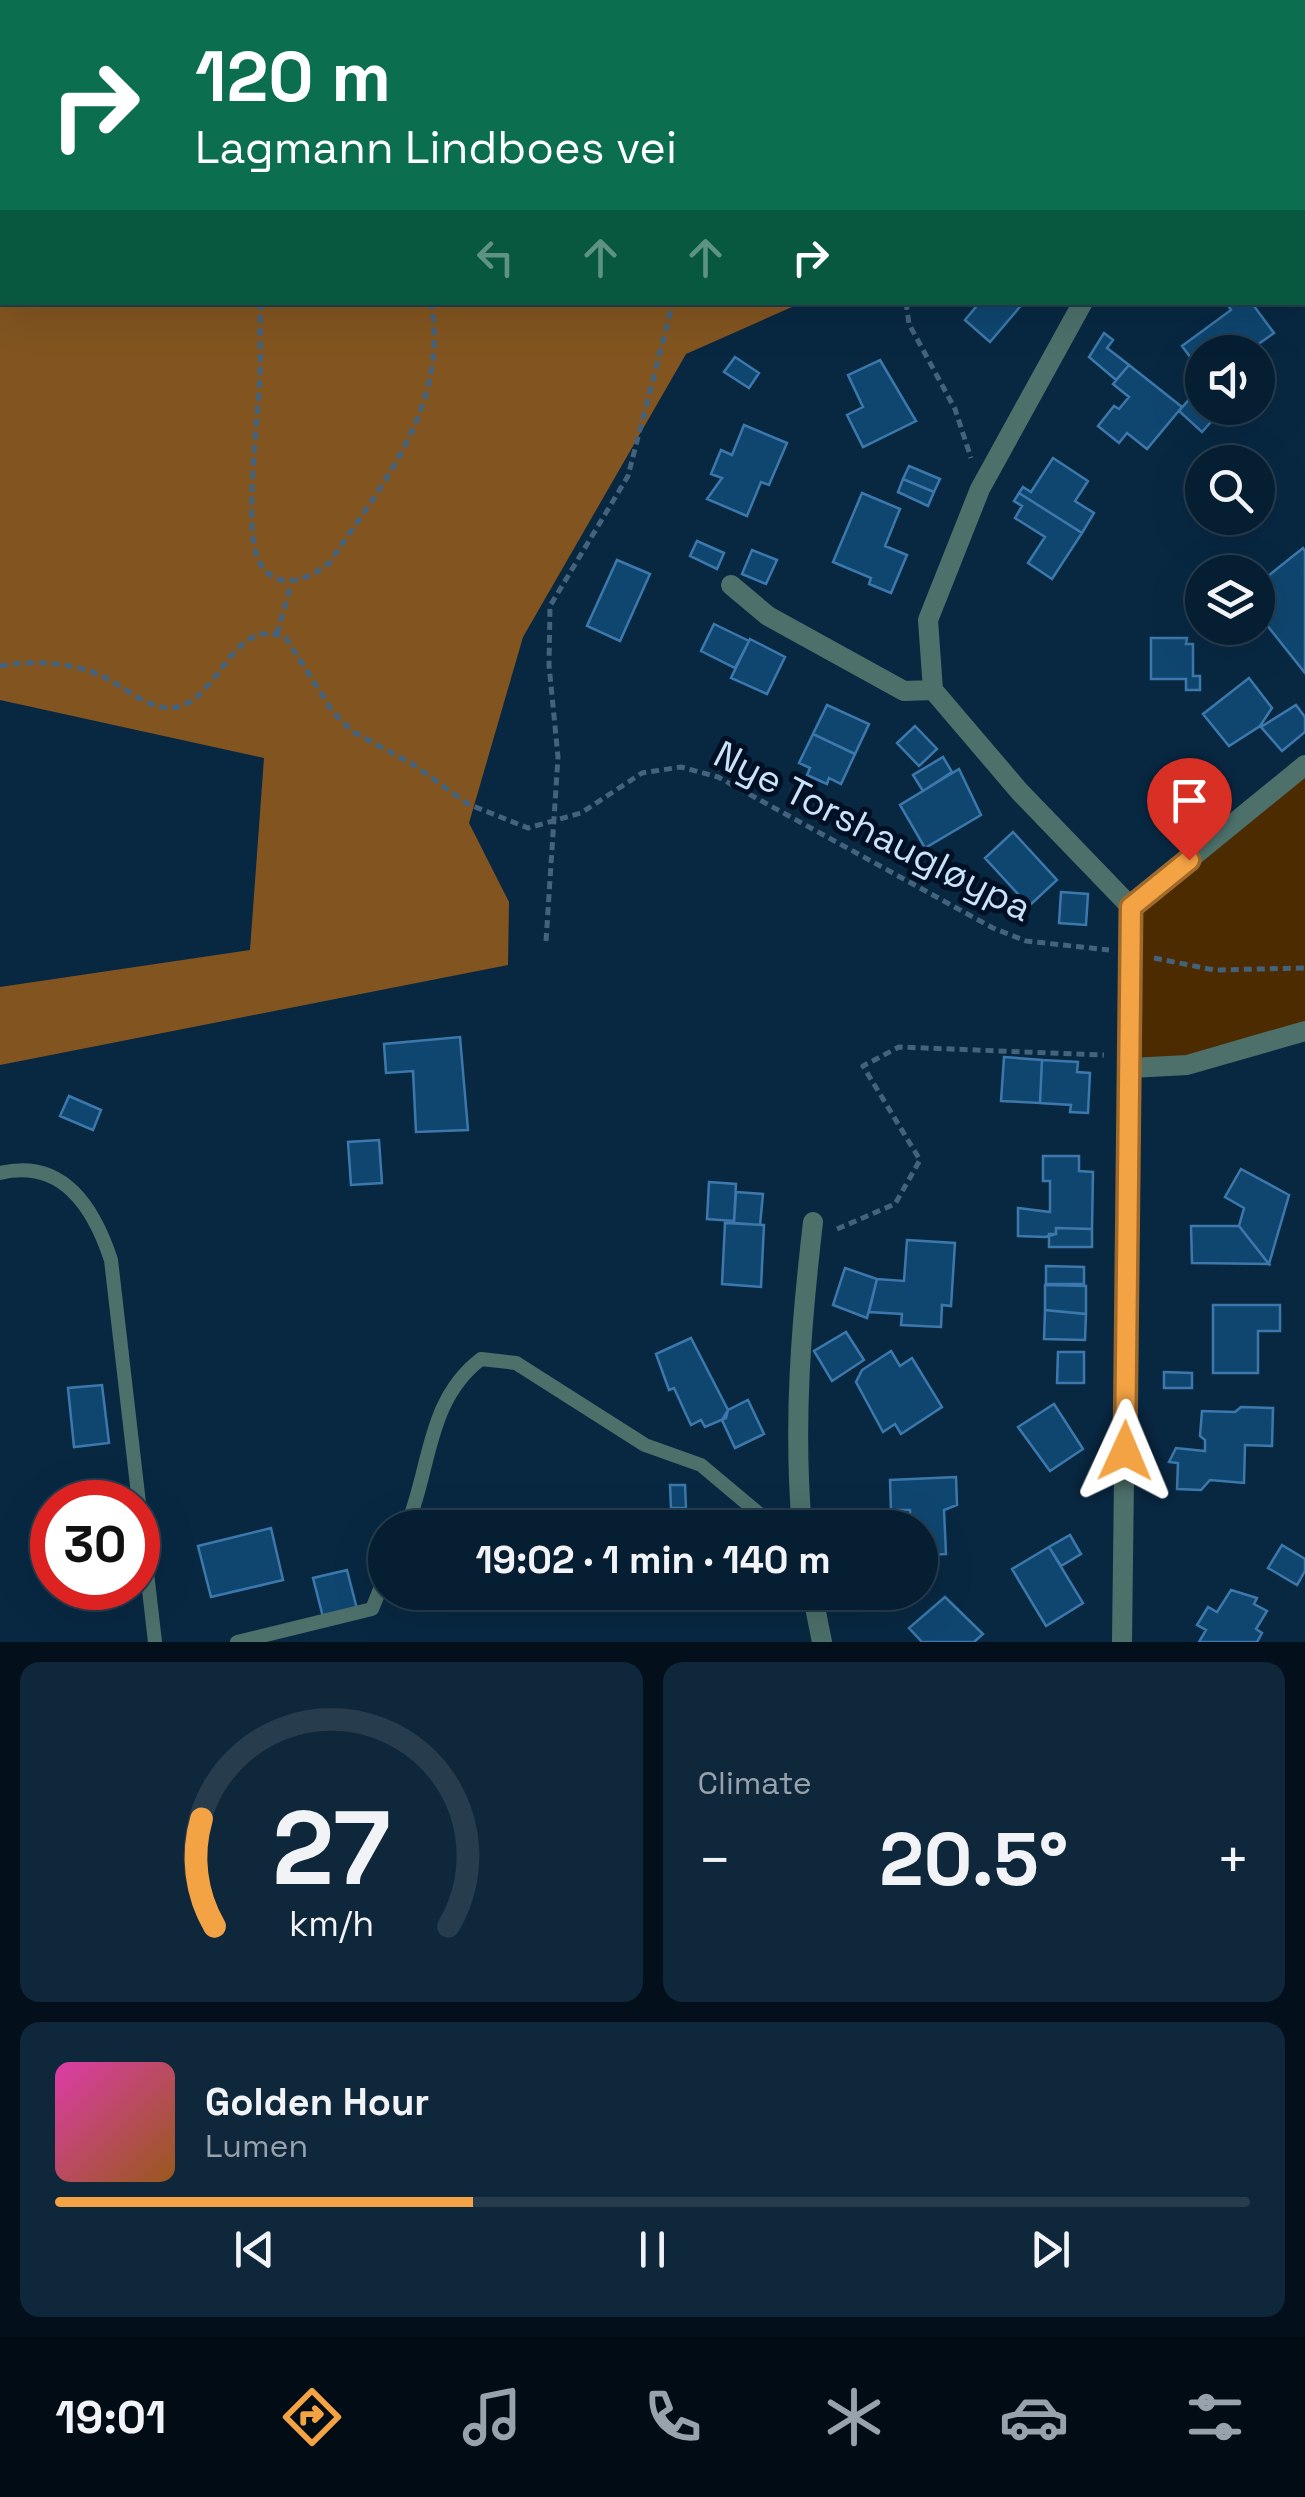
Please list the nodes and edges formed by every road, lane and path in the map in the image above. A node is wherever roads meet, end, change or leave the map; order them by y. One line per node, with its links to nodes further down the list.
1 (261, 305): 7 (path)
2 (432, 305): 7 (path)
3 (672, 305): 13 (path)
4 (906, 305): 6 (path)
5 (1082, 305): 6 (street)
6 (980, 490): 11 (street)
7 (291, 582): 9 (path)
8 (731, 586): 11 (street)
9 (277, 634): 10 (path); 13 (path)
10 (0, 666)
11 (934, 690): 14 (street)
12 (1305, 765): 14 (street)
13 (553, 824): 15 (path); 16 (path, Nye Torshaugløypa)
14 (1131, 907): 16 (street)
15 (546, 941)
16 (1131, 952): 17 (path, Nye Torshaugløypa); 19 (street)
17 (1305, 968)
18 (1305, 1031): 19 (street)
19 (1132, 1062): 22 (path); 31 (street)
20 (0, 1173): 28 (lane)
21 (813, 1222): 22 (street)
22 (809, 1255): 25 (street)
23 (411, 1510): 24 (lane)
24 (755, 1510)
25 (801, 1510)
26 (368, 1610): 29 (lane)
27 (816, 1610): 30 (street)
28 (155, 1642)
29 (237, 1642)
30 (822, 1642)
31 (1122, 1642)

